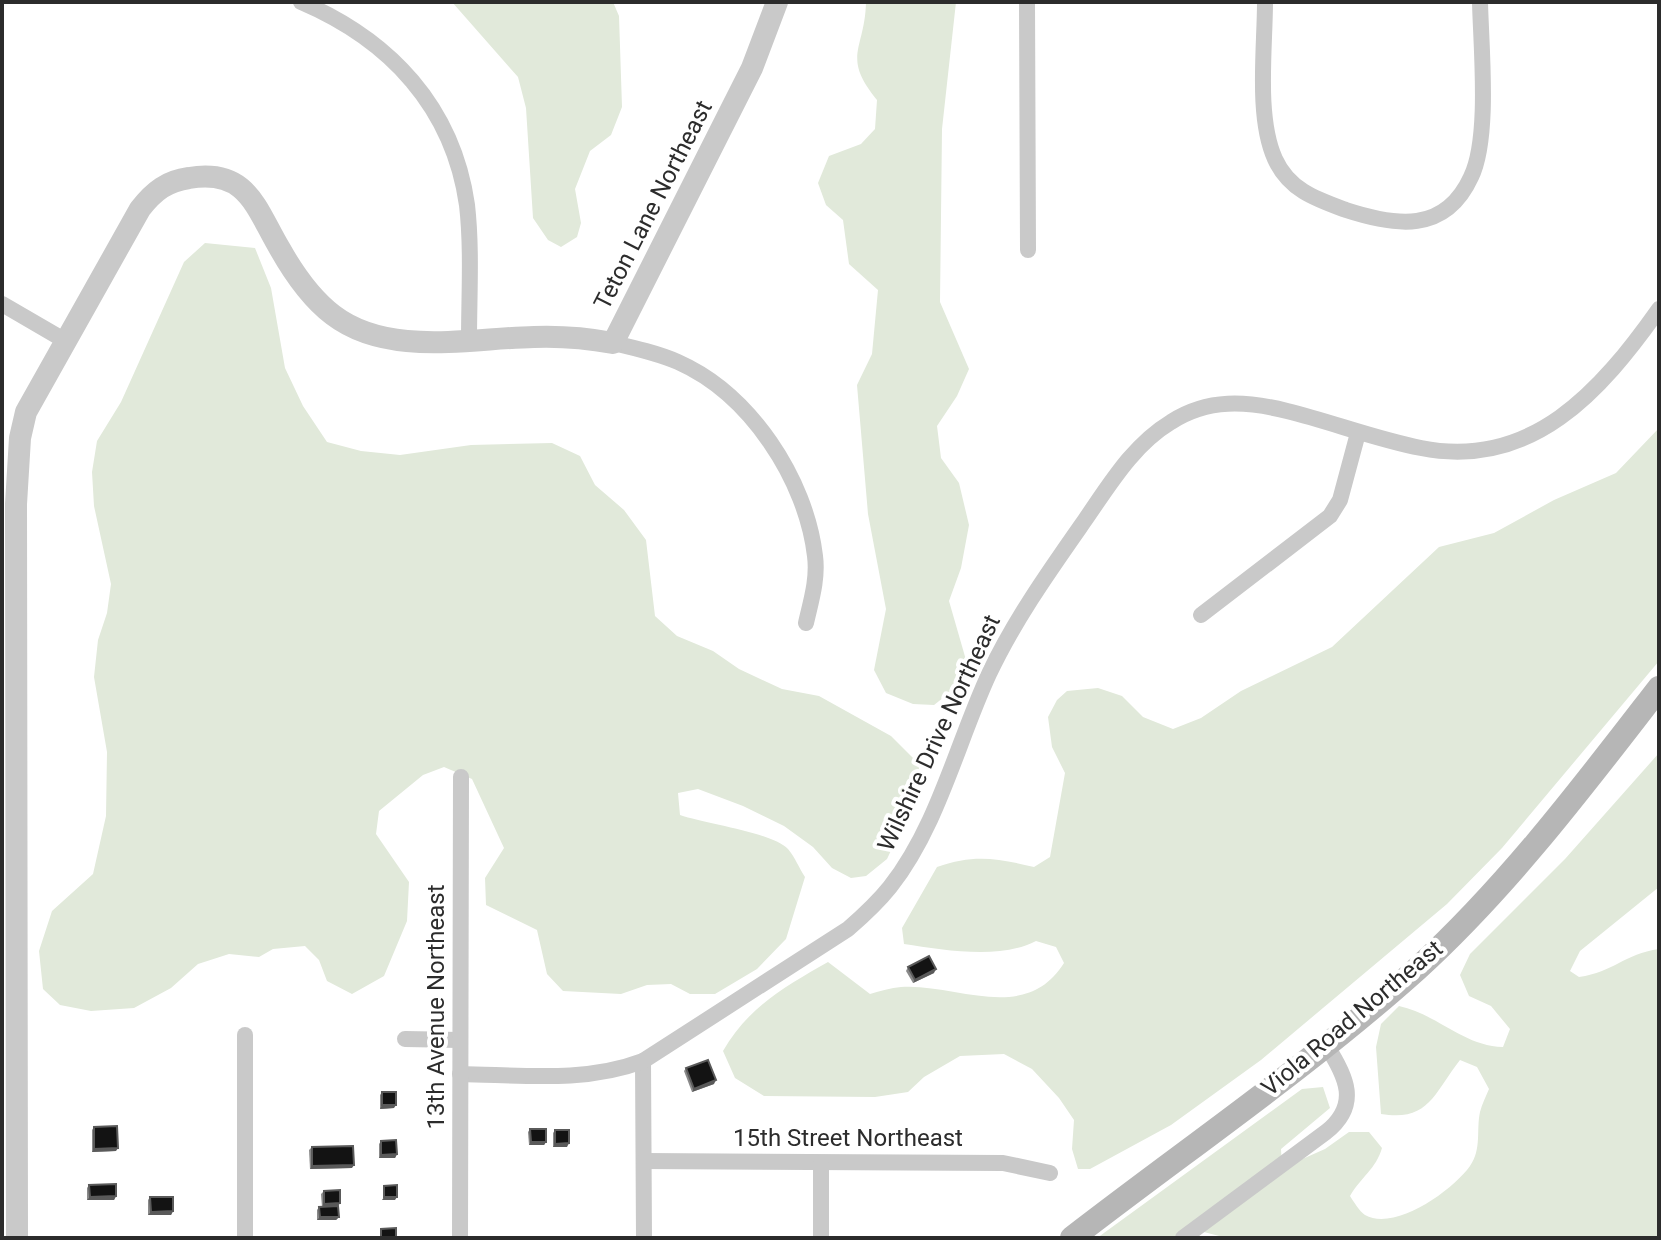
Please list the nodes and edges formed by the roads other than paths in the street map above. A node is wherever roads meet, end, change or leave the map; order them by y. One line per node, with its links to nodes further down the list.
1 (301, 2): 10 (street)
2 (777, 2): 11 (street, Teton Lane Northeast)
3 (1027, 2): 6 (street)
4 (1265, 2): 5 (street)
5 (1480, 2)
6 (1028, 250)
7 (2, 304): 9 (street)
8 (1659, 309): 12 (street, Wilshire Drive Northeast)
9 (64, 340): 10 (street, Teton Lane Northeast); 26 (street, Teton Lane Northeast)
10 (469, 340): 11 (street, Teton Lane Northeast)
11 (613, 343): 14 (street)
12 (1358, 433): 13 (street); 21 (street, Wilshire Drive Northeast)
13 (1201, 615)
14 (806, 623)
15 (1659, 688): 20 (main road, Viola Road Northeast)
16 (461, 777): 19 (street, 13th Avenue Northeast)
17 (245, 1035): 27 (street)
18 (405, 1039): 19 (street)
19 (460, 1040): 22 (street, 13th Avenue Northeast)
20 (1326, 1045): 31 (main road, Viola Road Northeast); 32 (street)
21 (643, 1061): 22 (street); 23 (street)
22 (460, 1074): 28 (street, 13th Avenue Northeast)
23 (644, 1161): 24 (street, 15th Street Northeast); 29 (street)
24 (821, 1163): 25 (street, 15th Street Northeast); 30 (street)
25 (1050, 1173)
26 (17, 1238)
27 (245, 1238)
28 (460, 1238)
29 (644, 1238)
30 (821, 1238)
31 (1072, 1238)
32 (1183, 1238)

